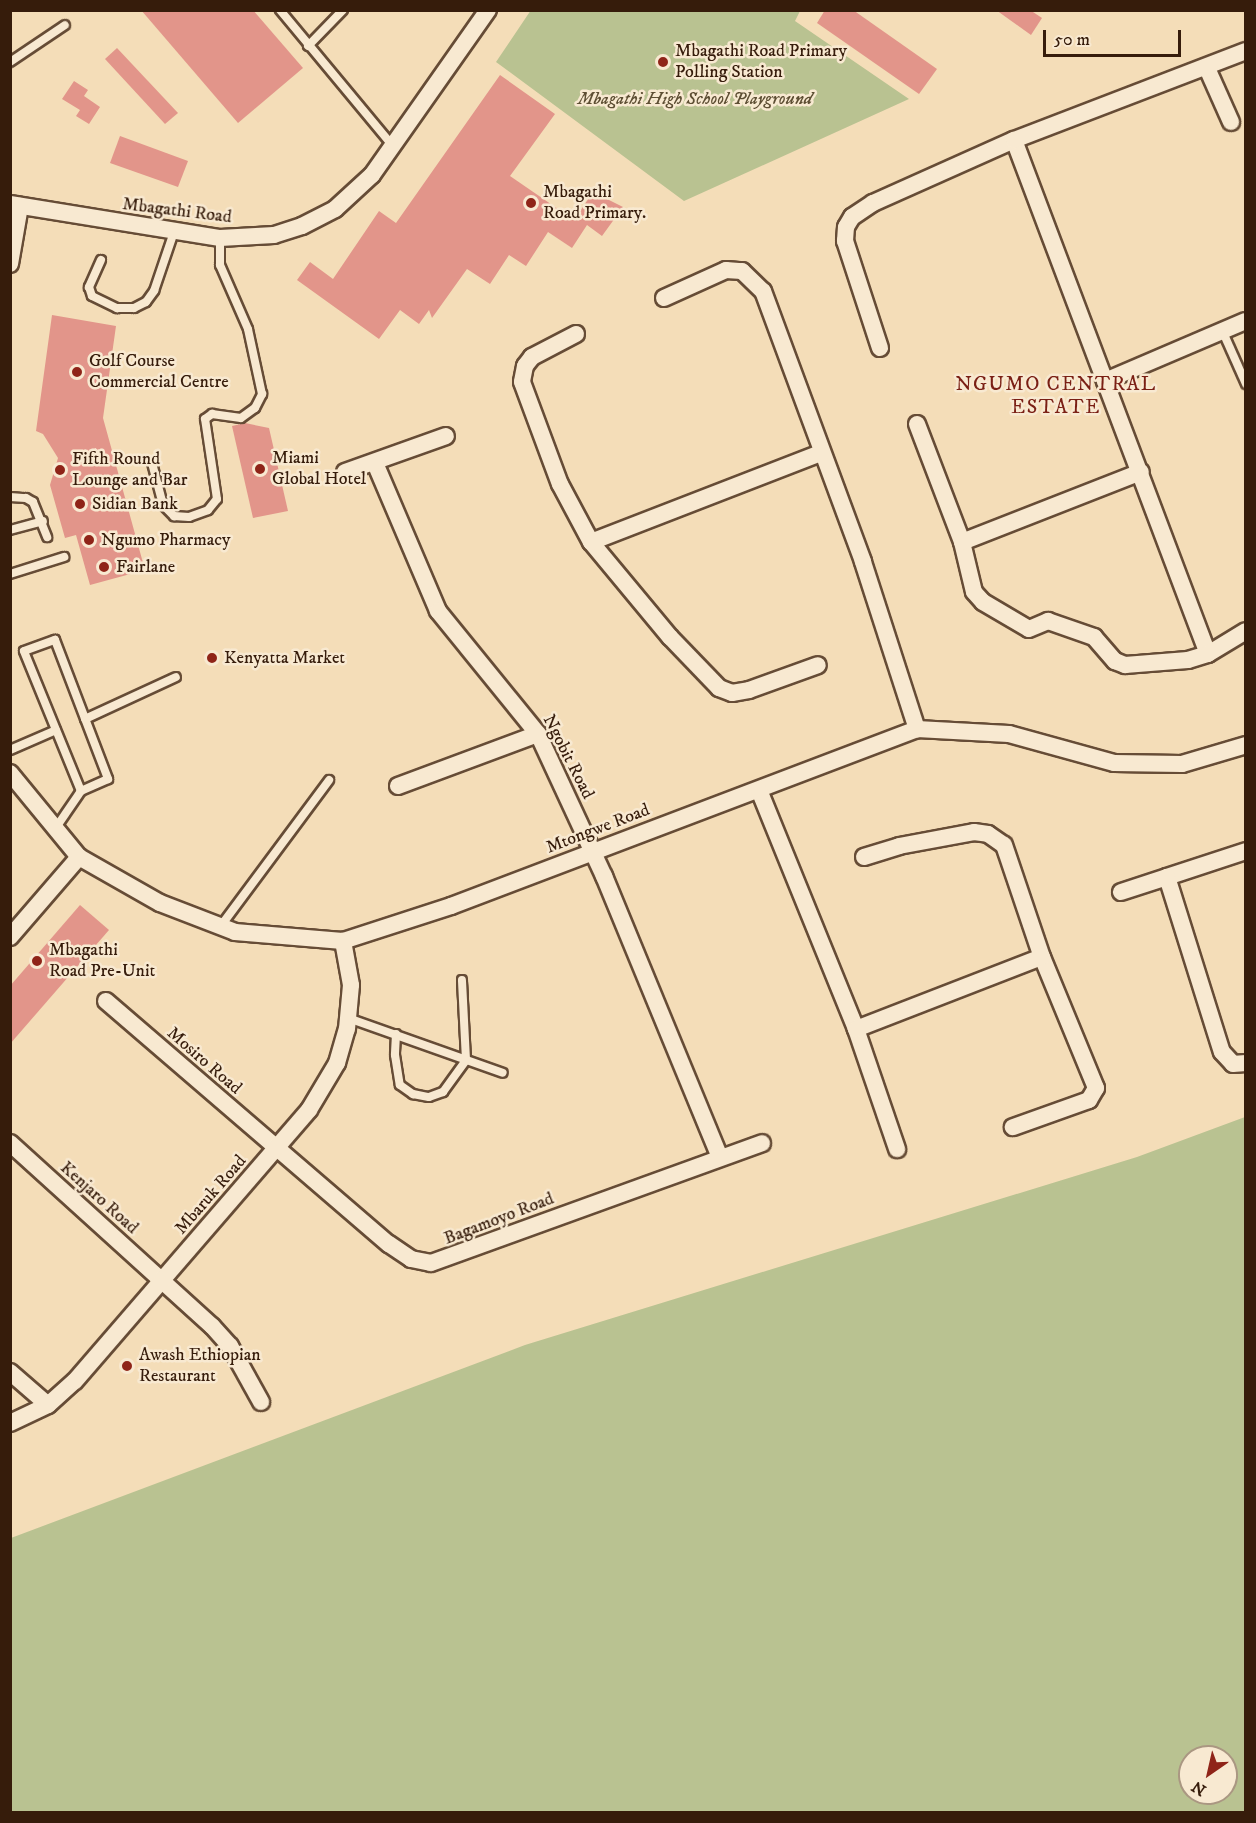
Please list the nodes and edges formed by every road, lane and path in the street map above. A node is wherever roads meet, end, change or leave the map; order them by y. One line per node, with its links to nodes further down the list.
1 (280, 10): 5 (lane)
2 (343, 10): 5 (lane)
3 (488, 10): 11 (street, Mbagathi Road)
4 (65, 25): 7 (lane)
5 (308, 46): 11 (lane)
6 (1245, 51): 8 (street)
7 (10, 62)
8 (1207, 68): 9 (street); 10 (street)
9 (1231, 122)
10 (1014, 140): 21 (street); 22 (street)
11 (394, 146): 14 (street, Mbagathi Road)
12 (15, 205): 13 (street, Mbagathi Road); 16 (street)
13 (174, 232): 14 (street, Mbagathi Road); 15 (lane)
14 (220, 238): 27 (lane)
15 (100, 260)
16 (10, 264)
17 (664, 298): 26 (street)
18 (1245, 321): 19 (street)
19 (1222, 330): 22 (street); 23 (lane)
20 (576, 334): 35 (street)
21 (880, 348)
22 (1105, 381): 30 (street)
23 (1245, 384)
24 (918, 424): 36 (street)
25 (446, 436): 28 (street)
26 (821, 453): 35 (street); 44 (street)
27 (152, 463)
28 (375, 463): 29 (street); 46 (street, Ngobit Road)
29 (345, 472)
30 (1141, 472): 36 (street); 40 (street)
31 (10, 497): 32 (lane)
32 (43, 521): 33 (lane); 34 (lane)
33 (10, 530)
34 (47, 537)
35 (591, 542): 41 (street)
36 (962, 542): 40 (street)
37 (64, 557): 38 (lane)
38 (10, 574)
39 (1245, 631): 40 (street)
40 (1208, 654)
41 (818, 665)
42 (176, 677): 43 (lane)
43 (86, 719): 45 (lane); 53 (lane)
44 (917, 729): 47 (street, Mtongwe Road); 52 (street, Mtongwe Road)
45 (56, 730): 48 (lane); 53 (lane)
46 (538, 734): 51 (street); 56 (street, Ngobit Road)
47 (1245, 745)
48 (10, 750)
49 (10, 773): 54 (street, Mtongwe Road)
50 (329, 780): 61 (lane)
51 (398, 786)
52 (759, 790): 56 (street, Mtongwe Road); 68 (street)
53 (81, 791): 54 (lane)
54 (55, 829): 57 (street, Mtongwe Road)
55 (1245, 851): 59 (street)
56 (590, 852): 63 (street, Mtongwe Road); 78 (street, Ngobit Road)
57 (79, 857): 61 (street, Mtongwe Road); 62 (street)
58 (864, 857): 64 (street)
59 (1167, 877): 60 (street); 71 (street)
60 (1121, 892)
61 (220, 927): 63 (street, Mtongwe Road)
62 (10, 937)
63 (343, 941): 67 (street, Mbaruk Road)
64 (1042, 957): 68 (street); 73 (street)
65 (462, 980): 70 (lane)
66 (106, 1001): 77 (street, Mosiro Road)
67 (348, 1018): 69 (lane); 77 (street, Mbaruk Road)
68 (856, 1029): 76 (street)
69 (396, 1034): 70 (lane); 70 (lane)
70 (466, 1060): 72 (lane)
71 (1245, 1063)
72 (502, 1073)
73 (1013, 1127)
74 (10, 1143): 79 (street, Kenjaro Road)
75 (762, 1143): 78 (street, Bagamoyo Road)
76 (897, 1149)
77 (278, 1150): 78 (street, Bagamoyo Road); 79 (street, Mbaruk Road)
78 (720, 1157)
79 (163, 1280): 81 (street, Kenjaro Road); 82 (street, Mbaruk Road)
80 (10, 1372): 82 (street)
81 (261, 1402)
82 (48, 1405): 83 (street, Mbaruk Road)
83 (10, 1423)

